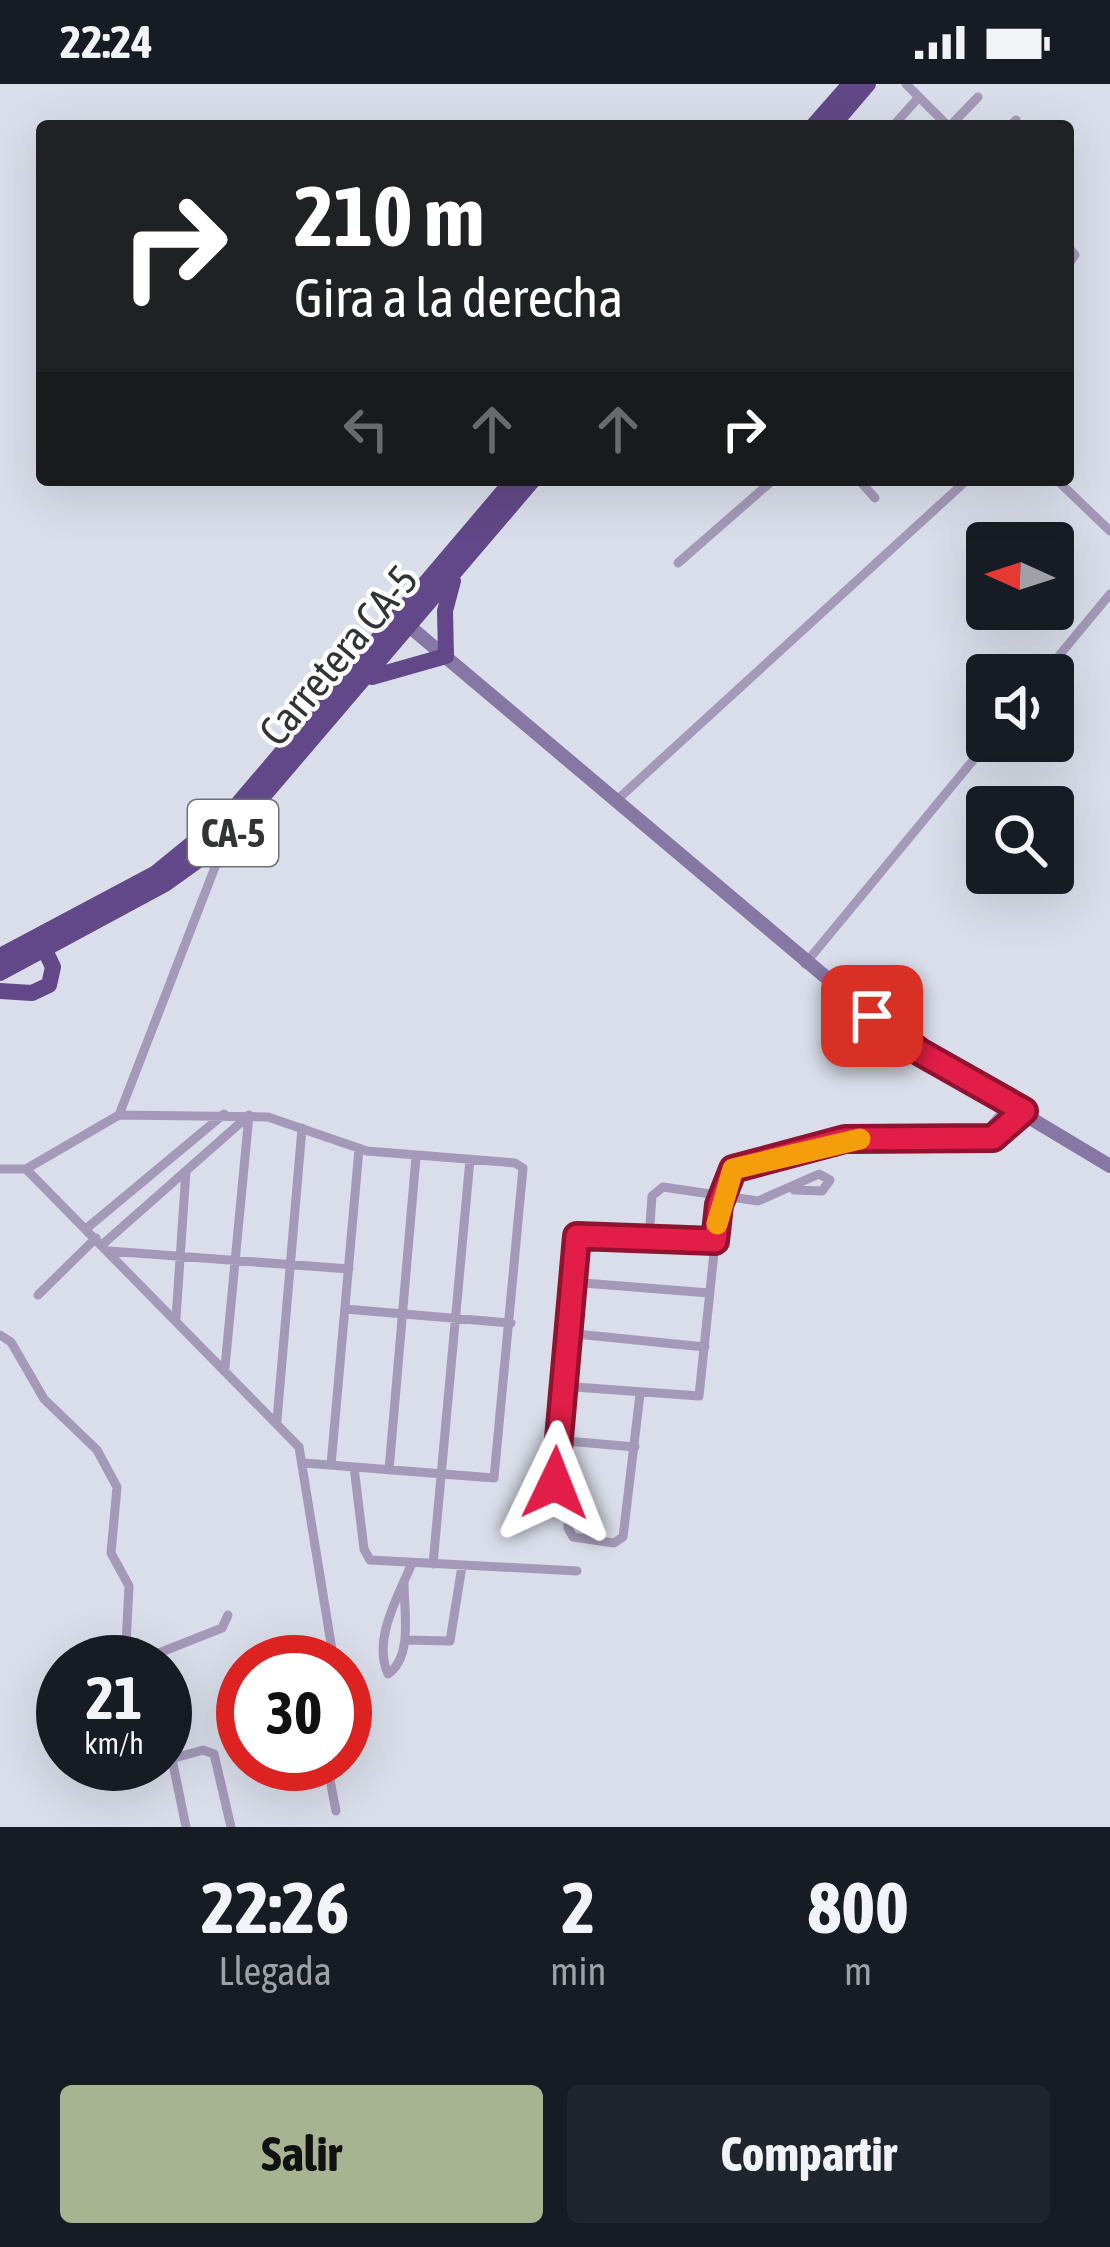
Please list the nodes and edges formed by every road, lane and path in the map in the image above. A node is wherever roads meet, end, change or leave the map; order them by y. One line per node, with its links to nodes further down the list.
1 (853, 84): 6 (highway); 7 (highway)
2 (868, 84): 7 (highway)
3 (906, 84): 4 (street)
4 (919, 97): 8 (street); 9 (street)
5 (978, 97): 10 (street)
6 (819, 120)
7 (837, 120)
8 (898, 120)
9 (943, 120)
10 (955, 120)
11 (508, 486): 22 (highway, Carretera CA-5 / CA-5)
12 (528, 486): 20 (highway, Carretera CA-5 / CA-5)
13 (766, 486): 19 (street)
14 (864, 486): 17 (street)
15 (960, 486): 27 (street)
16 (1063, 486): 18 (street)
17 (875, 498)
18 (1110, 531)
19 (678, 563)
20 (457, 570): 22 (highway, Carretera CA-5 / CA-5); 24 (highway)
21 (1110, 594): 23 (street)
22 (404, 621): 24 (main road); 25 (highway, Carretera CA-5 / CA-5); 29 (highway, Carretera CA-5 / CA-5)
23 (1060, 654)
24 (446, 656): 25 (highway); 27 (main road)
25 (362, 684): 28 (highway, Carretera CA-5 / CA-5)
26 (972, 762): 31 (street)
27 (618, 799): 31 (main road)
28 (225, 841): 29 (highway, Carretera CA-5 / CA-5); 35 (street)
29 (41, 944): 30 (highway, Carretera CA-5 / CA-5); 32 (highway, Carretera CA-5 / CA-5); 33 (highway)
30 (0, 956)
31 (805, 964): 34 (main road)
32 (0, 973)
33 (0, 991)
34 (1017, 1108): 42 (main road); 47 (street)
35 (119, 1114): 36 (street); 44 (street)
36 (224, 1114): 37 (street); 48 (street)
37 (249, 1115): 38 (street); 45 (street); 53 (street)
38 (302, 1128): 39 (street); 54 (street)
39 (359, 1149): 40 (street); 55 (street)
40 (416, 1157): 41 (street); 60 (street)
41 (470, 1159): 62 (street); 63 (street)
42 (1110, 1166)
43 (0, 1169): 44 (street)
44 (26, 1169): 48 (street)
45 (186, 1172): 51 (street); 52 (street)
46 (794, 1190): 47 (street)
47 (727, 1195): 49 (street); 50 (street)
48 (87, 1228): 51 (street)
49 (649, 1238): 50 (street); 56 (street)
50 (715, 1241): 57 (street)
51 (103, 1244): 52 (street); 58 (street); 61 (street)
52 (181, 1255): 53 (street); 61 (street)
53 (234, 1259): 54 (street); 67 (street)
54 (290, 1262): 55 (street); 70 (street)
55 (349, 1269): 59 (street)
56 (571, 1282): 57 (street); 64 (street)
57 (709, 1293): 66 (street)
58 (38, 1295)
59 (345, 1309): 60 (street); 74 (street)
60 (403, 1313): 62 (street); 76 (street)
61 (176, 1318): 67 (street)
62 (456, 1318): 63 (street); 77 (street)
63 (512, 1323): 77 (street)
64 (566, 1333): 66 (street); 68 (street)
65 (0, 1335): 84 (street)
66 (705, 1347): 69 (street)
67 (225, 1368): 70 (street)
68 (561, 1386): 69 (street); 71 (street)
69 (640, 1394): 72 (street)
70 (277, 1420): 73 (street)
71 (555, 1440): 72 (street); 72 (street)
72 (635, 1447)
73 (304, 1463): 74 (street); 85 (street)
74 (331, 1465): 75 (street)
75 (354, 1467): 76 (street); 78 (street)
76 (389, 1470): 77 (street)
77 (442, 1475): 79 (street)
78 (412, 1563): 79 (street); 82 (street)
79 (433, 1564): 80 (street)
80 (462, 1566): 81 (street); 87 (street)
81 (577, 1571)
82 (404, 1583): 87 (street); 87 (street)
83 (228, 1615): 86 (street)
84 (126, 1635)
85 (330, 1635)
86 (192, 1639)
87 (405, 1640)
88 (192, 1753): 93 (street)
89 (178, 1791): 92 (street)
90 (332, 1791): 91 (street)
91 (336, 1810)
92 (186, 1827)
93 (231, 1827)

